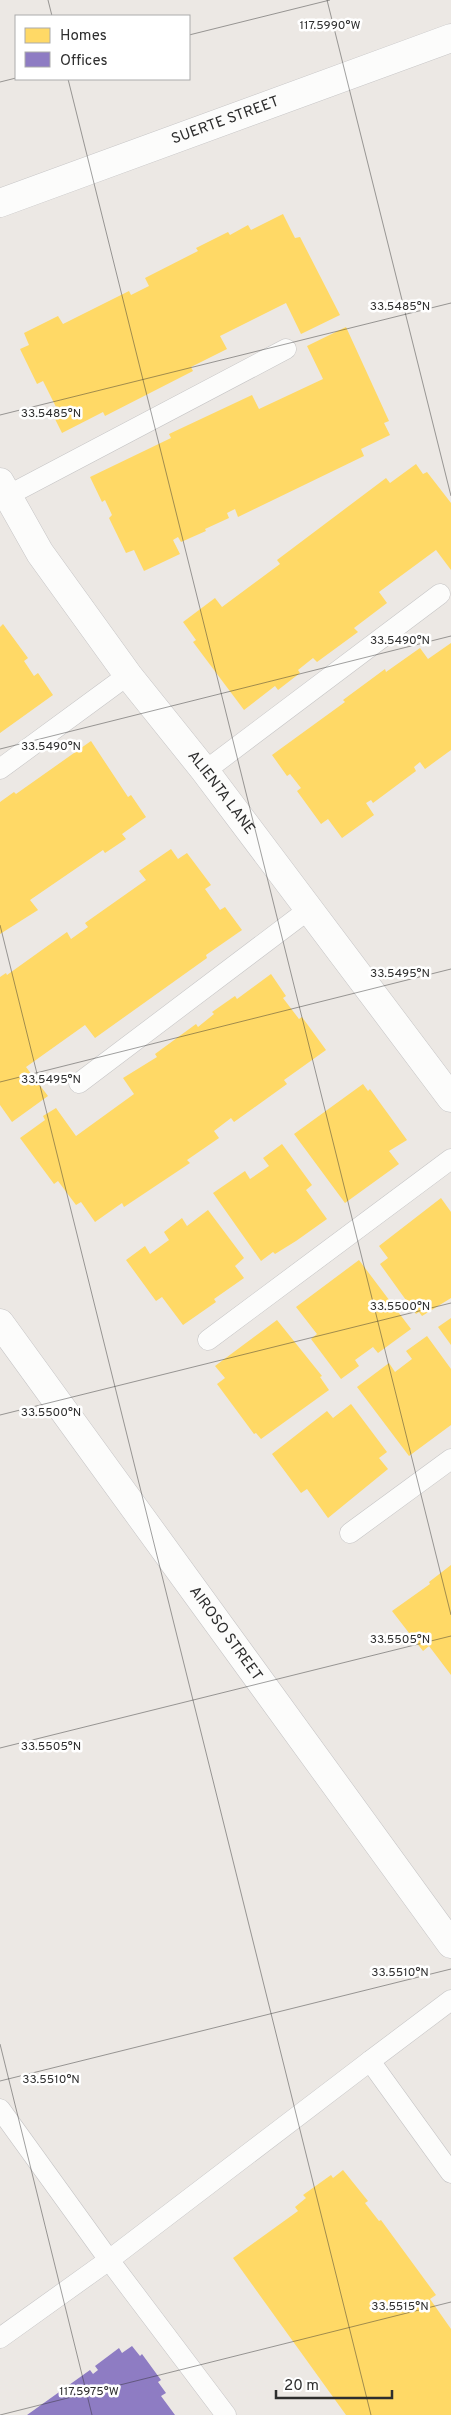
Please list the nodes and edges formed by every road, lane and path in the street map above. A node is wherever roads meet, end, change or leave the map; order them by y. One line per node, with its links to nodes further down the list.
1 (450, 41): 2 (street, SUERTE STREET)
2 (0, 203)
3 (286, 349): 4 (lane)
4 (4, 489): 6 (street, ALIENTA LANE)
5 (440, 594): 8 (lane)
6 (128, 675): 7 (lane); 8 (street, ALIENTA LANE)
7 (0, 769)
8 (205, 771): 9 (street, ALIENTA LANE)
9 (308, 910): 10 (lane); 11 (street, ALIENTA LANE)
10 (79, 1083)
11 (451, 1098)
12 (451, 1158): 14 (lane)
13 (0, 1323): 17 (street, AIROSO STREET)
14 (208, 1340)
15 (451, 1459): 16 (lane)
16 (350, 1533)
17 (451, 1944)
18 (451, 2000): 19 (lane)
19 (370, 2061): 21 (lane); 22 (lane)
20 (0, 2109): 22 (lane)
21 (451, 2173)
22 (108, 2260): 23 (lane); 24 (lane)
23 (0, 2338)
24 (226, 2415)

